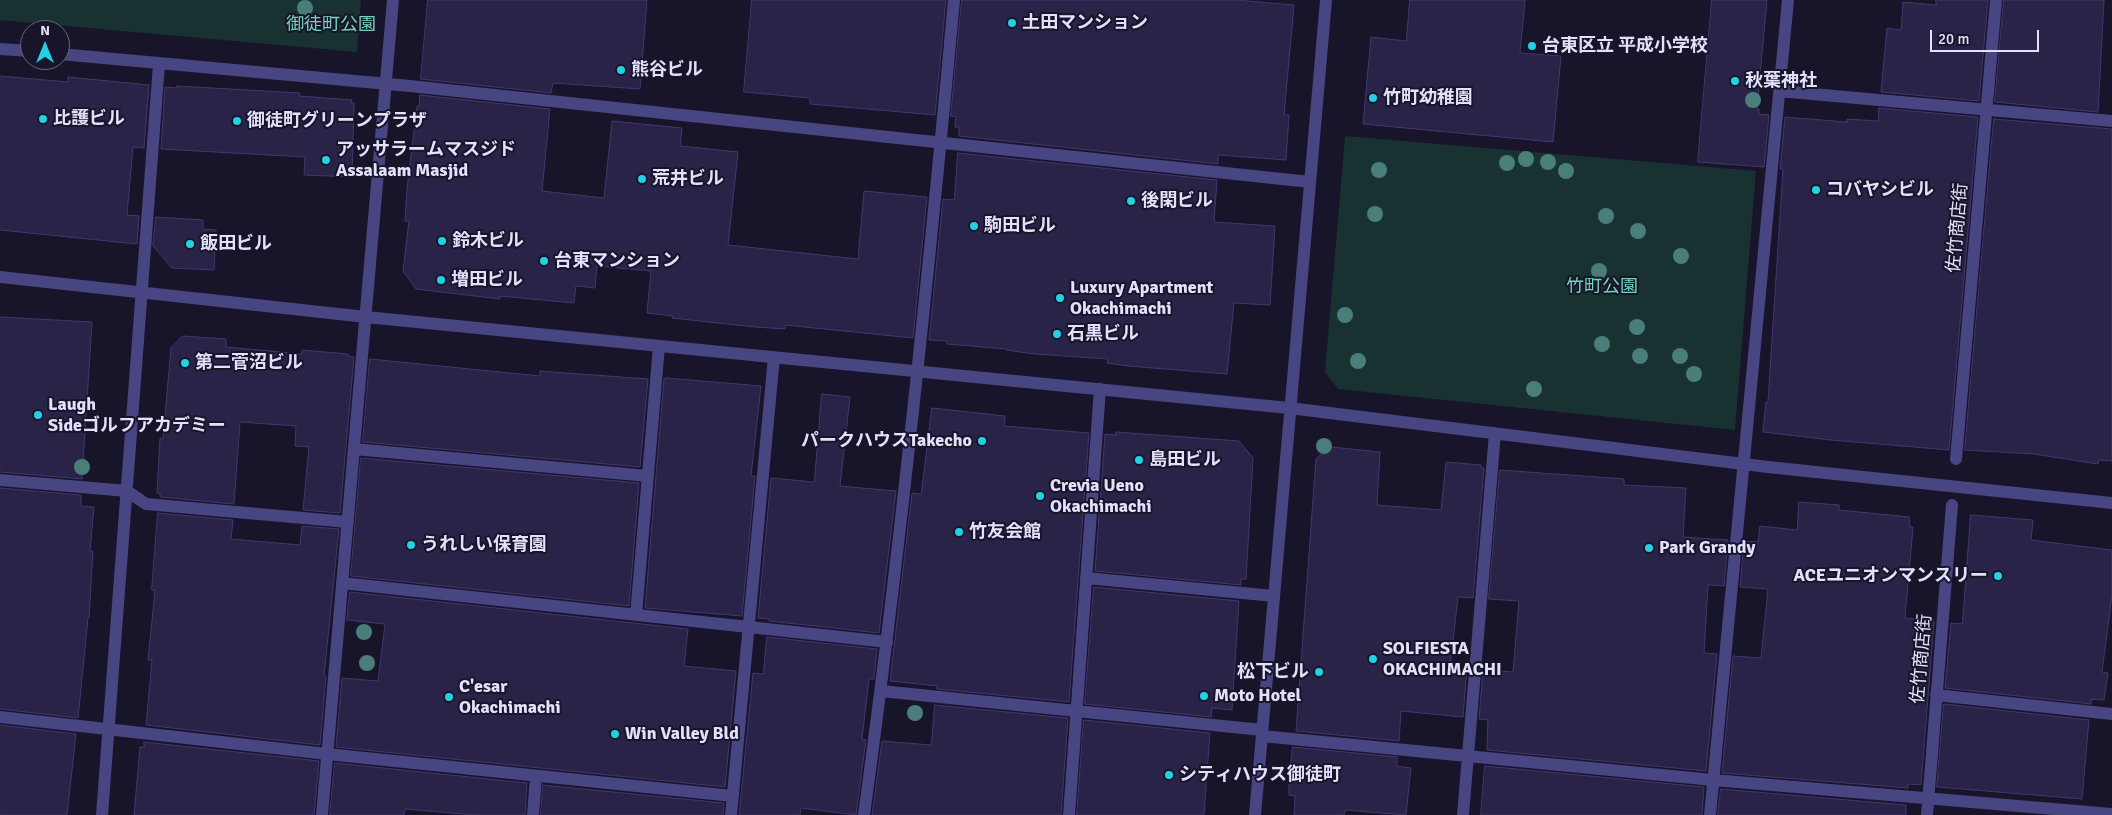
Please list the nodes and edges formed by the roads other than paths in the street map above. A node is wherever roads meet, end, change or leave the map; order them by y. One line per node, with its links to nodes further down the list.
1 (393, 0): 10 (street)
2 (954, 0): 14 (street)
3 (1326, 0): 15 (street)
4 (1788, 0): 11 (street)
5 (1996, 0): 12 (street, 佐竹商店街)
6 (0, 49): 7 (street)
7 (20, 51)
8 (70, 55): 9 (street)
9 (160, 64): 10 (street); 17 (street)
10 (386, 84): 14 (street); 18 (street)
11 (1779, 91): 12 (street); 27 (street)
12 (1986, 110): 13 (street); 26 (street, 佐竹商店街)
13 (2112, 121)
14 (941, 143): 15 (street); 21 (street)
15 (1310, 182): 23 (street)
16 (0, 277): 17 (street)
17 (142, 292): 18 (street); 30 (street)
18 (366, 317): 19 (street); 25 (street)
19 (659, 346): 20 (street); 28 (street)
20 (774, 357): 21 (street); 38 (street)
21 (919, 372): 22 (street); 39 (street)
22 (1100, 389): 23 (street); 34 (street)
23 (1289, 408): 24 (street); 36 (street)
24 (1495, 433): 27 (street); 48 (street)
25 (354, 449): 28 (street); 33 (street)
26 (1956, 459)
27 (1744, 464): 31 (street); 50 (street)
28 (648, 476): 37 (street)
29 (0, 480): 30 (street)
30 (127, 491): 33 (street); 45 (street)
31 (2112, 503)
32 (1952, 505): 41 (street, 佐竹商店街)
33 (348, 522): 35 (street)
34 (1086, 578): 36 (street); 42 (street)
35 (342, 583): 37 (street); 47 (street)
36 (1274, 596): 46 (street)
37 (636, 615): 38 (street)
38 (749, 627): 39 (street); 51 (street)
39 (887, 642): 40 (street)
40 (881, 691): 42 (street); 58 (street)
41 (1936, 695): 43 (street); 52 (street, 佐竹商店街)
42 (1077, 711): 46 (street); 59 (street)
43 (2112, 714)
44 (0, 717): 45 (street)
45 (108, 729): 47 (street); 54 (street)
46 (1262, 733): 48 (street); 60 (street)
47 (327, 754): 49 (street); 55 (street)
48 (1468, 756): 50 (street); 61 (street)
49 (536, 776): 51 (street); 56 (street)
50 (1713, 780): 52 (street); 62 (street)
51 (733, 796): 57 (street)
52 (1929, 798): 53 (street); 63 (street, 佐竹商店街)
53 (2112, 814)
54 (102, 815)
55 (322, 815)
56 (533, 815)
57 (732, 815)
58 (864, 815)
59 (1069, 815)
60 (1255, 815)
61 (1463, 815)
62 (1710, 815)
63 (1927, 815)

